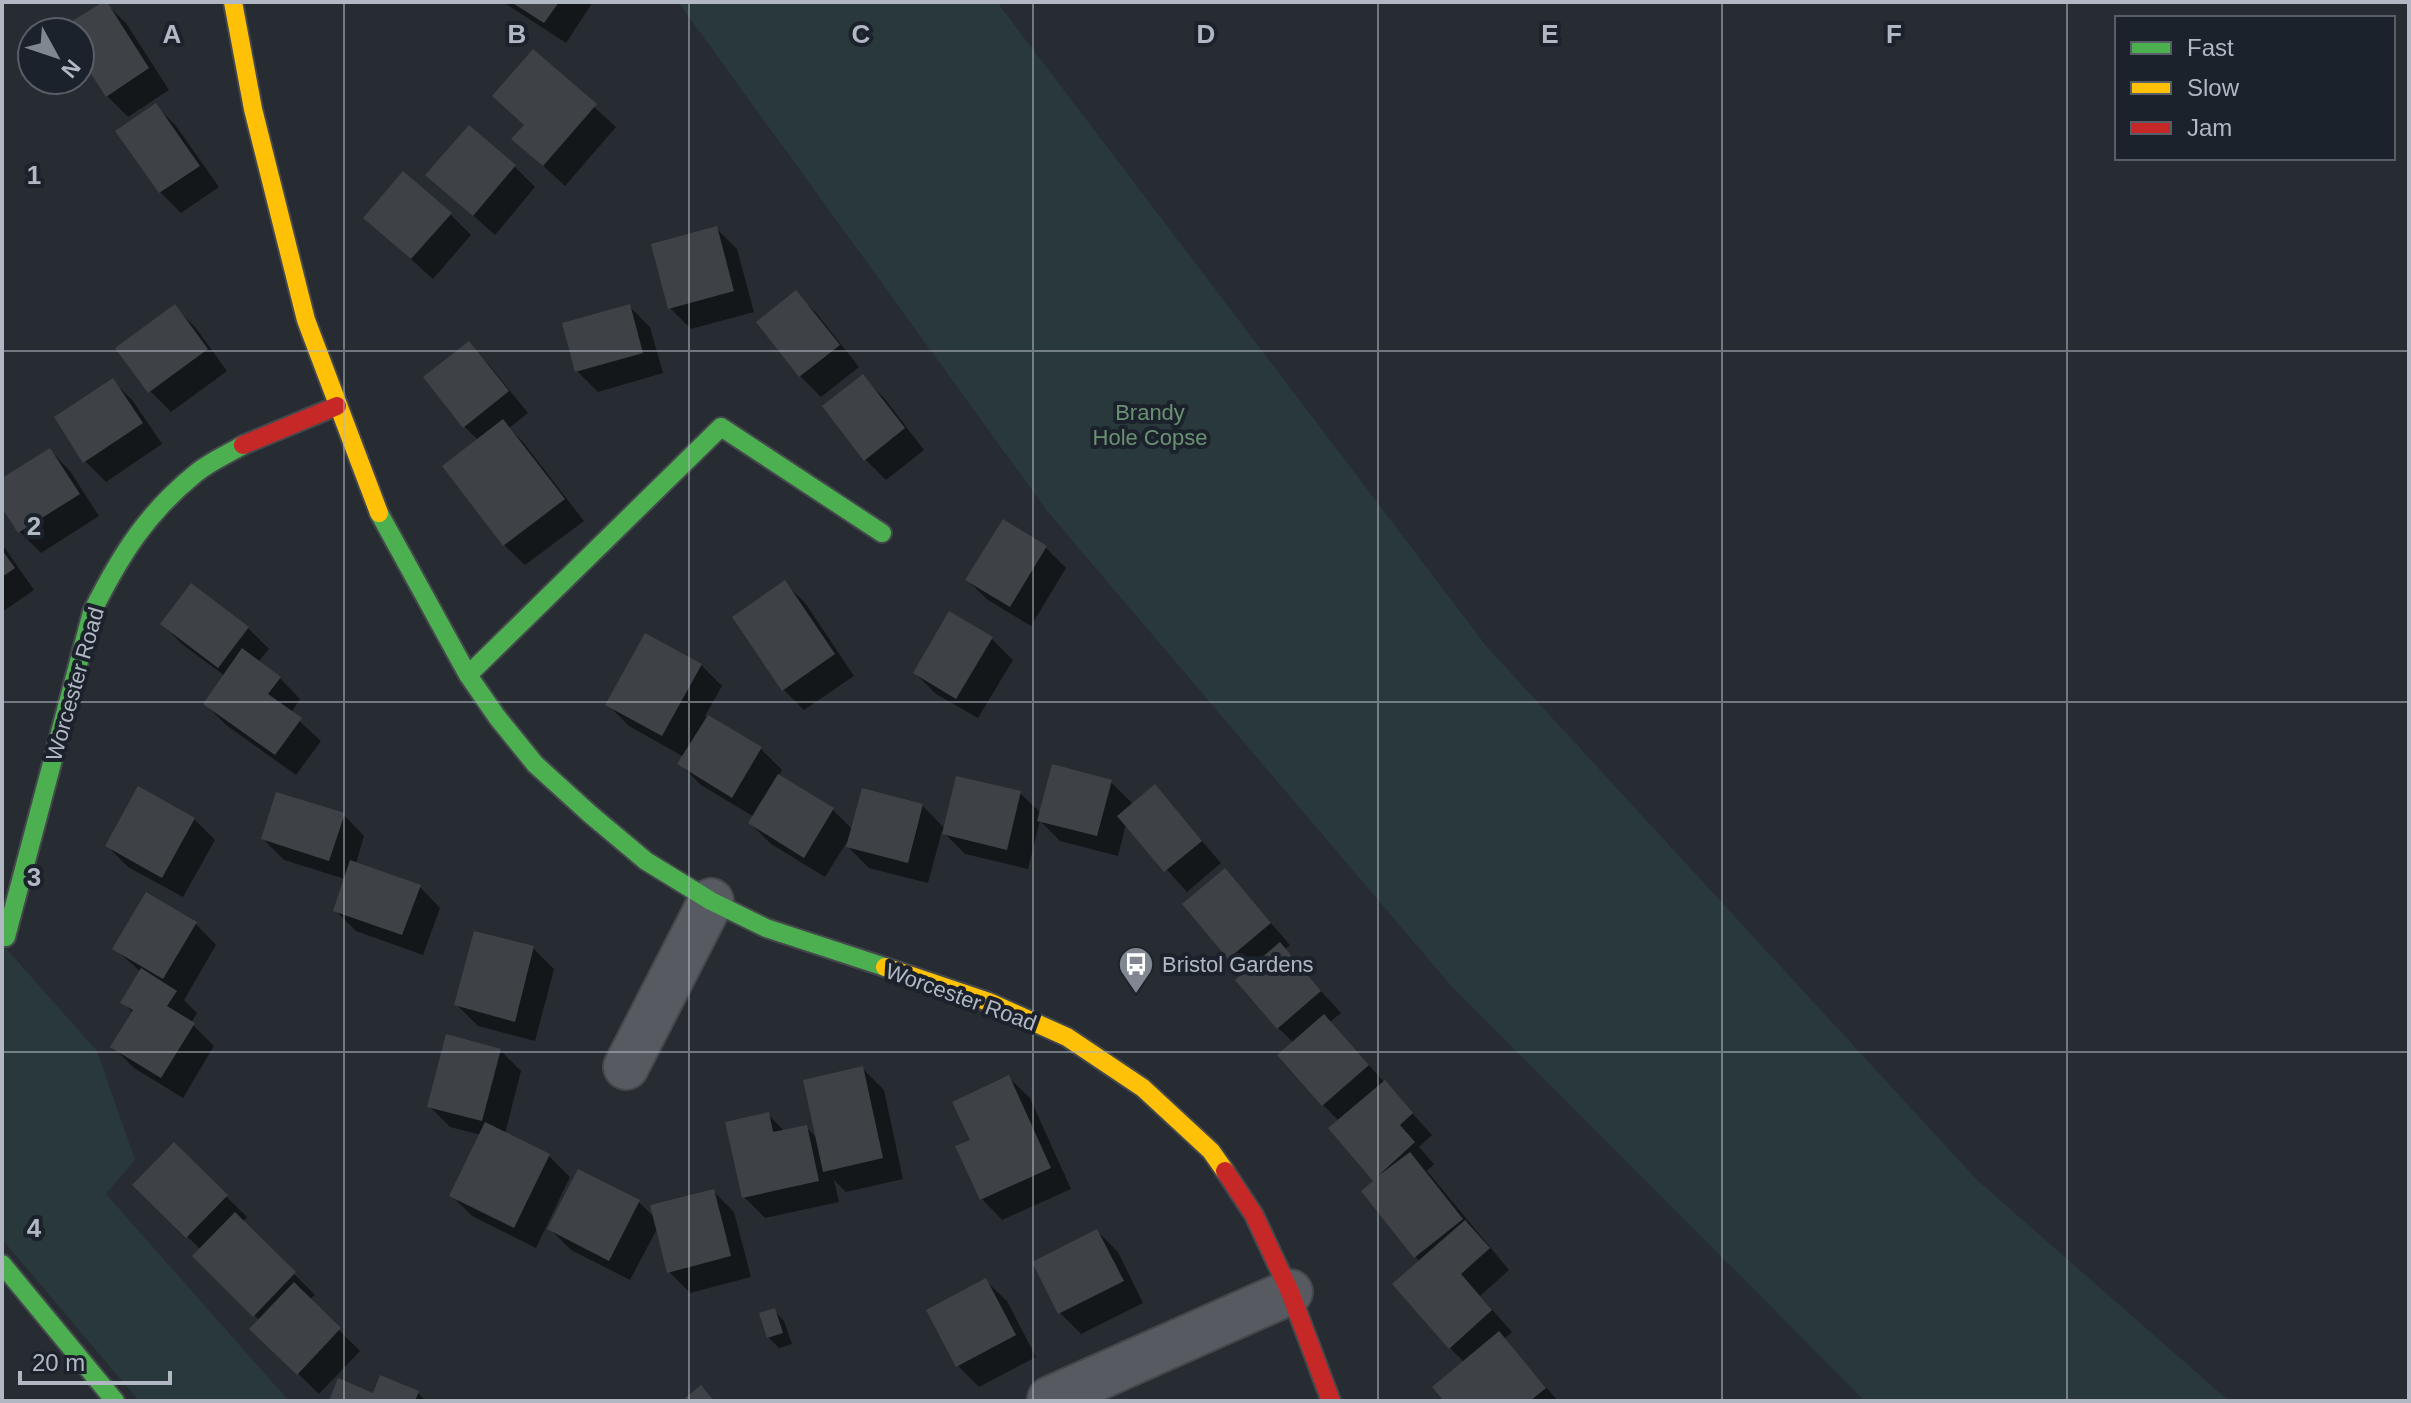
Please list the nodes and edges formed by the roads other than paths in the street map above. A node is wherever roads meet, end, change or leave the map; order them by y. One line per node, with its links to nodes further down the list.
1 (233, 2): 2 (street, Worcester Road)
2 (337, 406): 4 (street, Worcester Road); 6 (street, Worcester Road)
3 (882, 533): 4 (street)
4 (468, 675): 5 (street, Worcester Road)
5 (711, 901): 7 (street); 9 (street, Worcester Road)
6 (6, 937)
7 (626, 1067)
8 (2, 1264): 11 (street)
9 (1290, 1292): 10 (street); 12 (street, Worcester Road)
10 (1050, 1399)
11 (115, 1401)
12 (1331, 1401)

